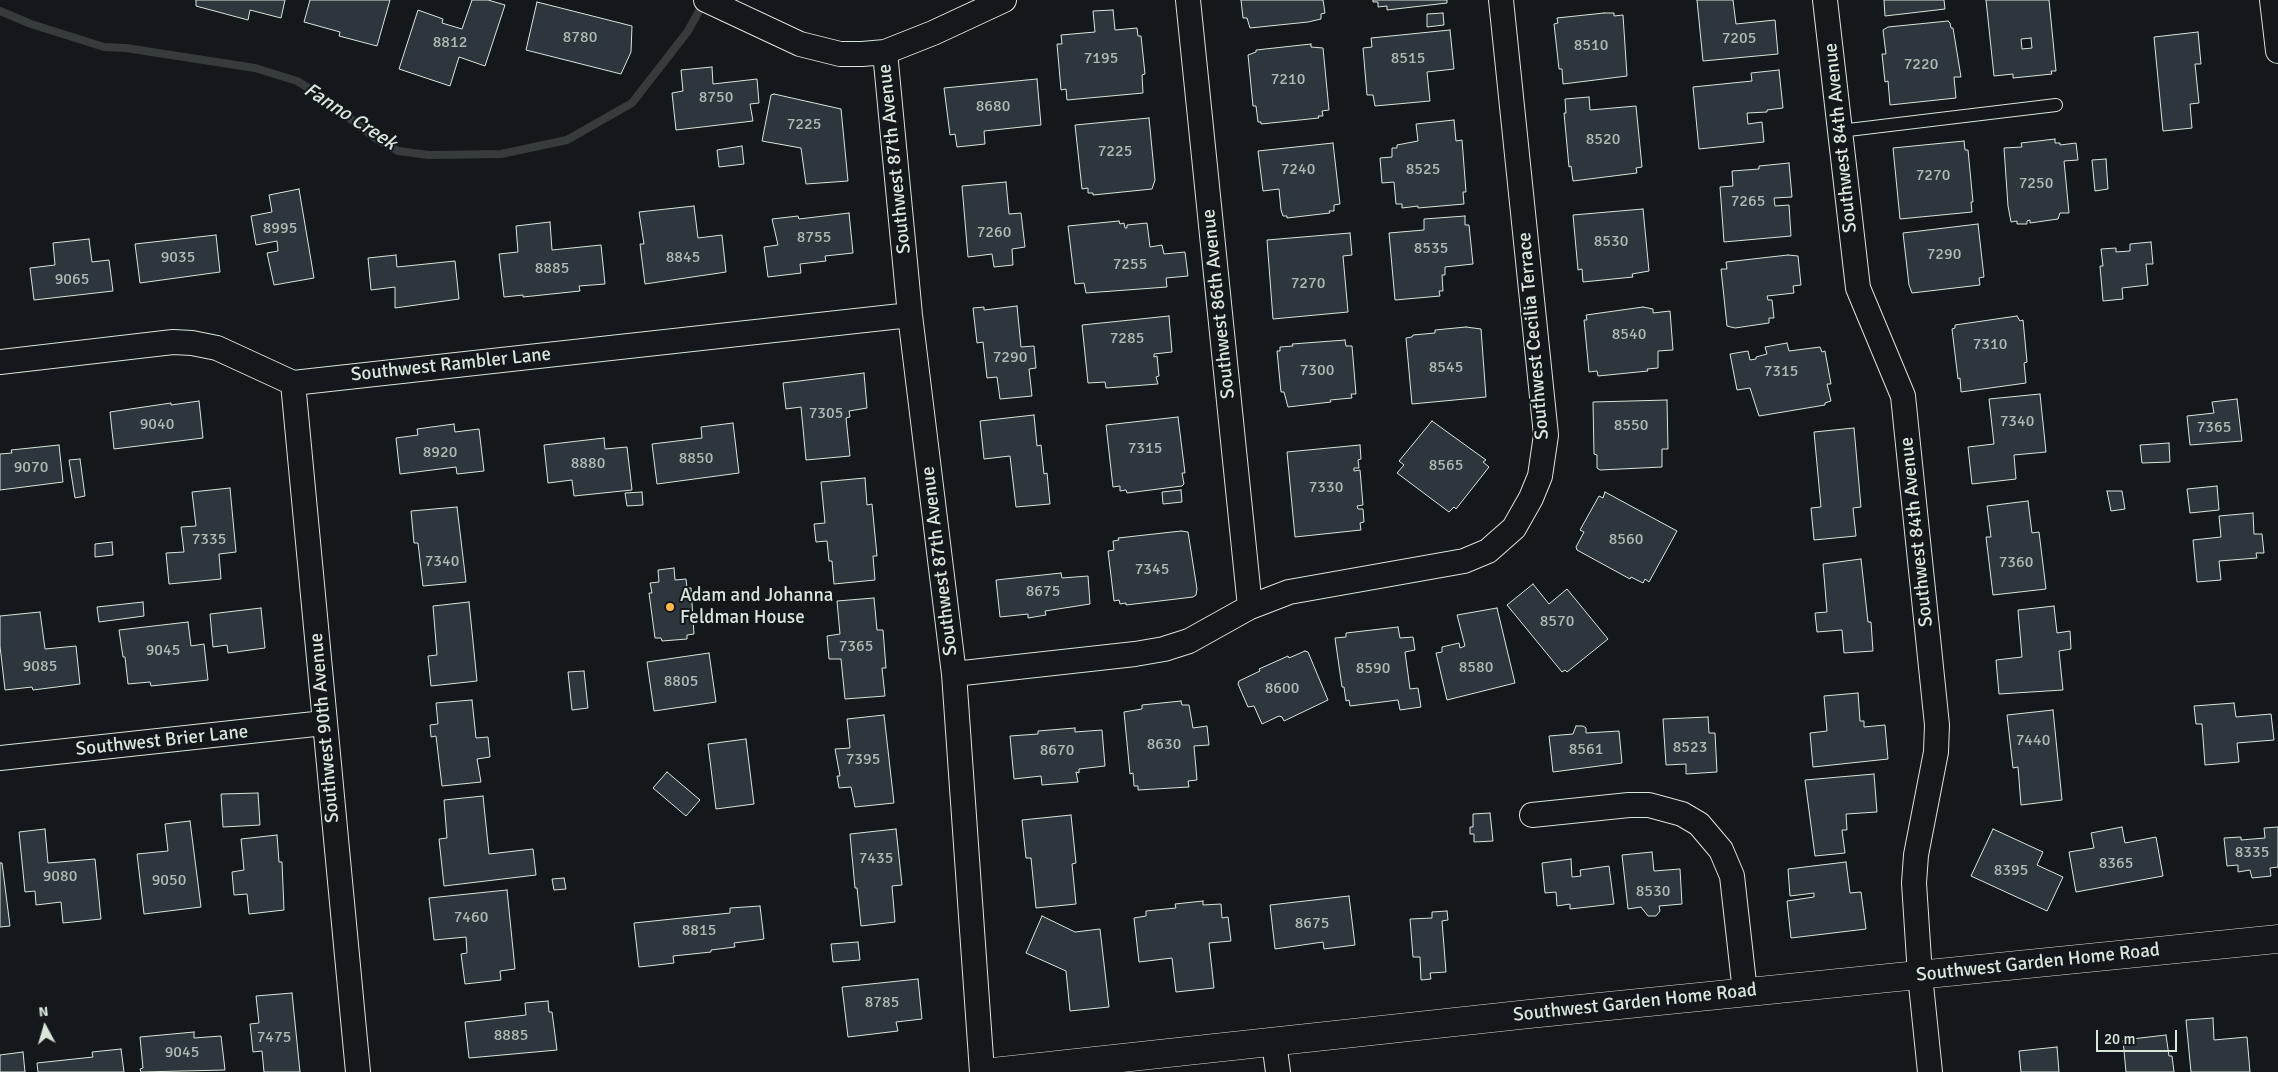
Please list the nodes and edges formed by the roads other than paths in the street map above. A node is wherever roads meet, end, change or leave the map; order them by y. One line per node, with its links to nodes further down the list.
1 (706, 0): 8 (street)
2 (1004, 0): 8 (street)
3 (1188, 0): 14 (street, Southwest 86th Avenue)
4 (1501, 0): 14 (street, Southwest Cecilia Terrace)
5 (1825, 0): 10 (street, Southwest 84th Avenue)
6 (2272, 0): 7 (street)
7 (2278, 51)
8 (885, 52): 11 (street, Southwest 87th Avenue)
9 (2056, 105): 10 (lane)
10 (1840, 131): 20 (street, Southwest 84th Avenue)
11 (910, 315): 13 (street, Southwest Rambler Lane); 15 (street, Southwest 87th Avenue)
12 (0, 362): 13 (street)
13 (293, 383): 16 (street, Southwest 90th Avenue)
14 (1250, 608): 15 (street, Southwest Cecilia Terrace)
15 (954, 674): 24 (street, Southwest 87th Avenue)
16 (324, 723): 17 (street, Southwest Brier Lane); 23 (street, Southwest 90th Avenue)
17 (0, 758)
18 (1532, 815): 21 (street)
19 (2278, 940): 20 (main road, Southwest Garden Home Road)
20 (1920, 975): 21 (main road, Southwest Garden Home Road); 27 (street, Southwest 84th Avenue)
21 (1745, 992): 22 (main road, Southwest Garden Home Road)
22 (1274, 1042): 25 (main road, Southwest Garden Home Road); 26 (street)
23 (358, 1072)
24 (982, 1072)
25 (993, 1072)
26 (1278, 1072)
27 (1930, 1072)

